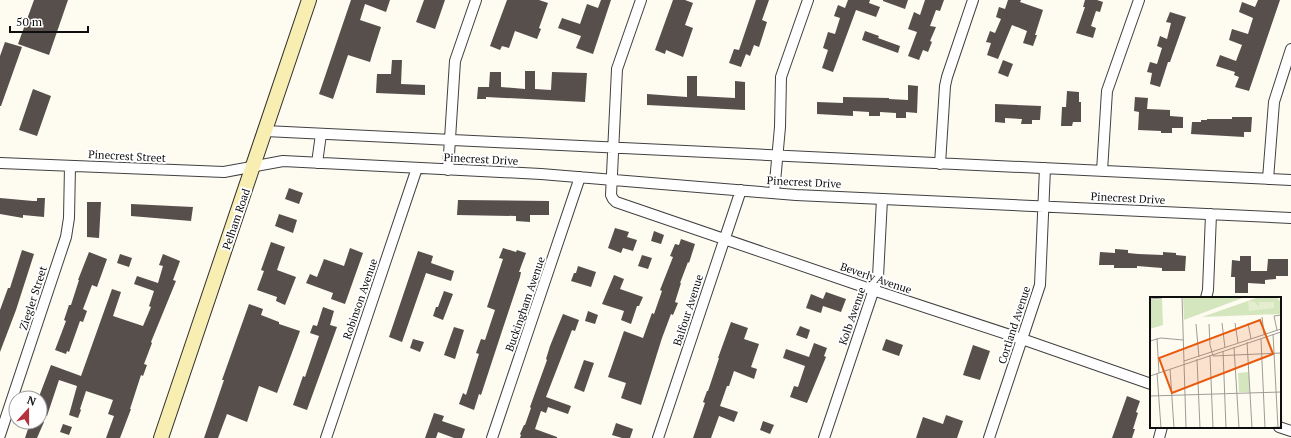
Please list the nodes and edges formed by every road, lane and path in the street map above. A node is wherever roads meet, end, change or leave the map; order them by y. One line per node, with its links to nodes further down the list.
1 (309, 0): 8 (main road, Pelham Road)
2 (476, 0): 10 (street)
3 (641, 0): 11 (street)
4 (808, 0): 12 (street)
5 (973, 0): 15 (street)
6 (1139, 0): 21 (street)
7 (1291, 49): 23 (street)
8 (265, 131): 9 (street, Pinecrest Drive); 17 (main road, Pelham Road)
9 (321, 134): 10 (street, Pinecrest Drive); 14 (street)
10 (450, 140): 11 (street, Pinecrest Drive); 20 (street)
11 (612, 148): 12 (street, Pinecrest Drive); 24 (street)
12 (778, 156): 15 (street, Pinecrest Drive); 27 (street)
13 (0, 163): 16 (street, Pinecrest Street)
14 (317, 163): 17 (street, Pinecrest Drive); 18 (street, Pinecrest Drive)
15 (940, 164): 19 (street, Pinecrest Drive)
16 (70, 166): 17 (street, Pinecrest Street); 40 (street, Ziegler Street)
17 (252, 166): 41 (main road, Pelham Road)
18 (417, 168): 20 (street, Pinecrest Drive); 42 (street, Robinson Avenue)
19 (1045, 168): 21 (street, Pinecrest Drive); 29 (street, Cortland Avenue)
20 (448, 170): 22 (street, Pinecrest Drive)
21 (1102, 171): 23 (street, Pinecrest Drive)
22 (580, 177): 24 (street, Pinecrest Drive); 43 (street, Buckingham Avenue)
23 (1268, 179): 25 (street, Pinecrest Drive)
24 (611, 180): 26 (street, Pinecrest Drive); 32 (street, Beverly Avenue)
25 (1291, 180)
26 (741, 190): 27 (street, Pinecrest Drive); 32 (street, Balfour Avenue)
27 (774, 193): 28 (street, Pinecrest Drive)
28 (882, 198): 29 (street, Pinecrest Drive); 33 (street, Kolb Avenue)
29 (1044, 206): 30 (street, Pinecrest Drive); 35 (street, Cortland Avenue)
30 (1211, 214): 31 (street, Pinecrest Drive); 34 (street)
31 (1291, 218)
32 (724, 239): 33 (street, Beverly Avenue); 44 (street, Balfour Avenue)
33 (873, 290): 35 (street, Beverly Avenue); 45 (street, Kolb Avenue)
34 (1206, 297)
35 (1022, 339): 36 (street, Beverly Avenue); 46 (street, Cortland Avenue)
36 (1150, 384)
37 (1162, 428): 47 (street)
38 (1281, 428): 39 (street)
39 (1291, 431)
40 (0, 435)
41 (161, 438)
42 (326, 438)
43 (492, 438)
44 (658, 438)
45 (824, 438)
46 (989, 438)
47 (1159, 438)

